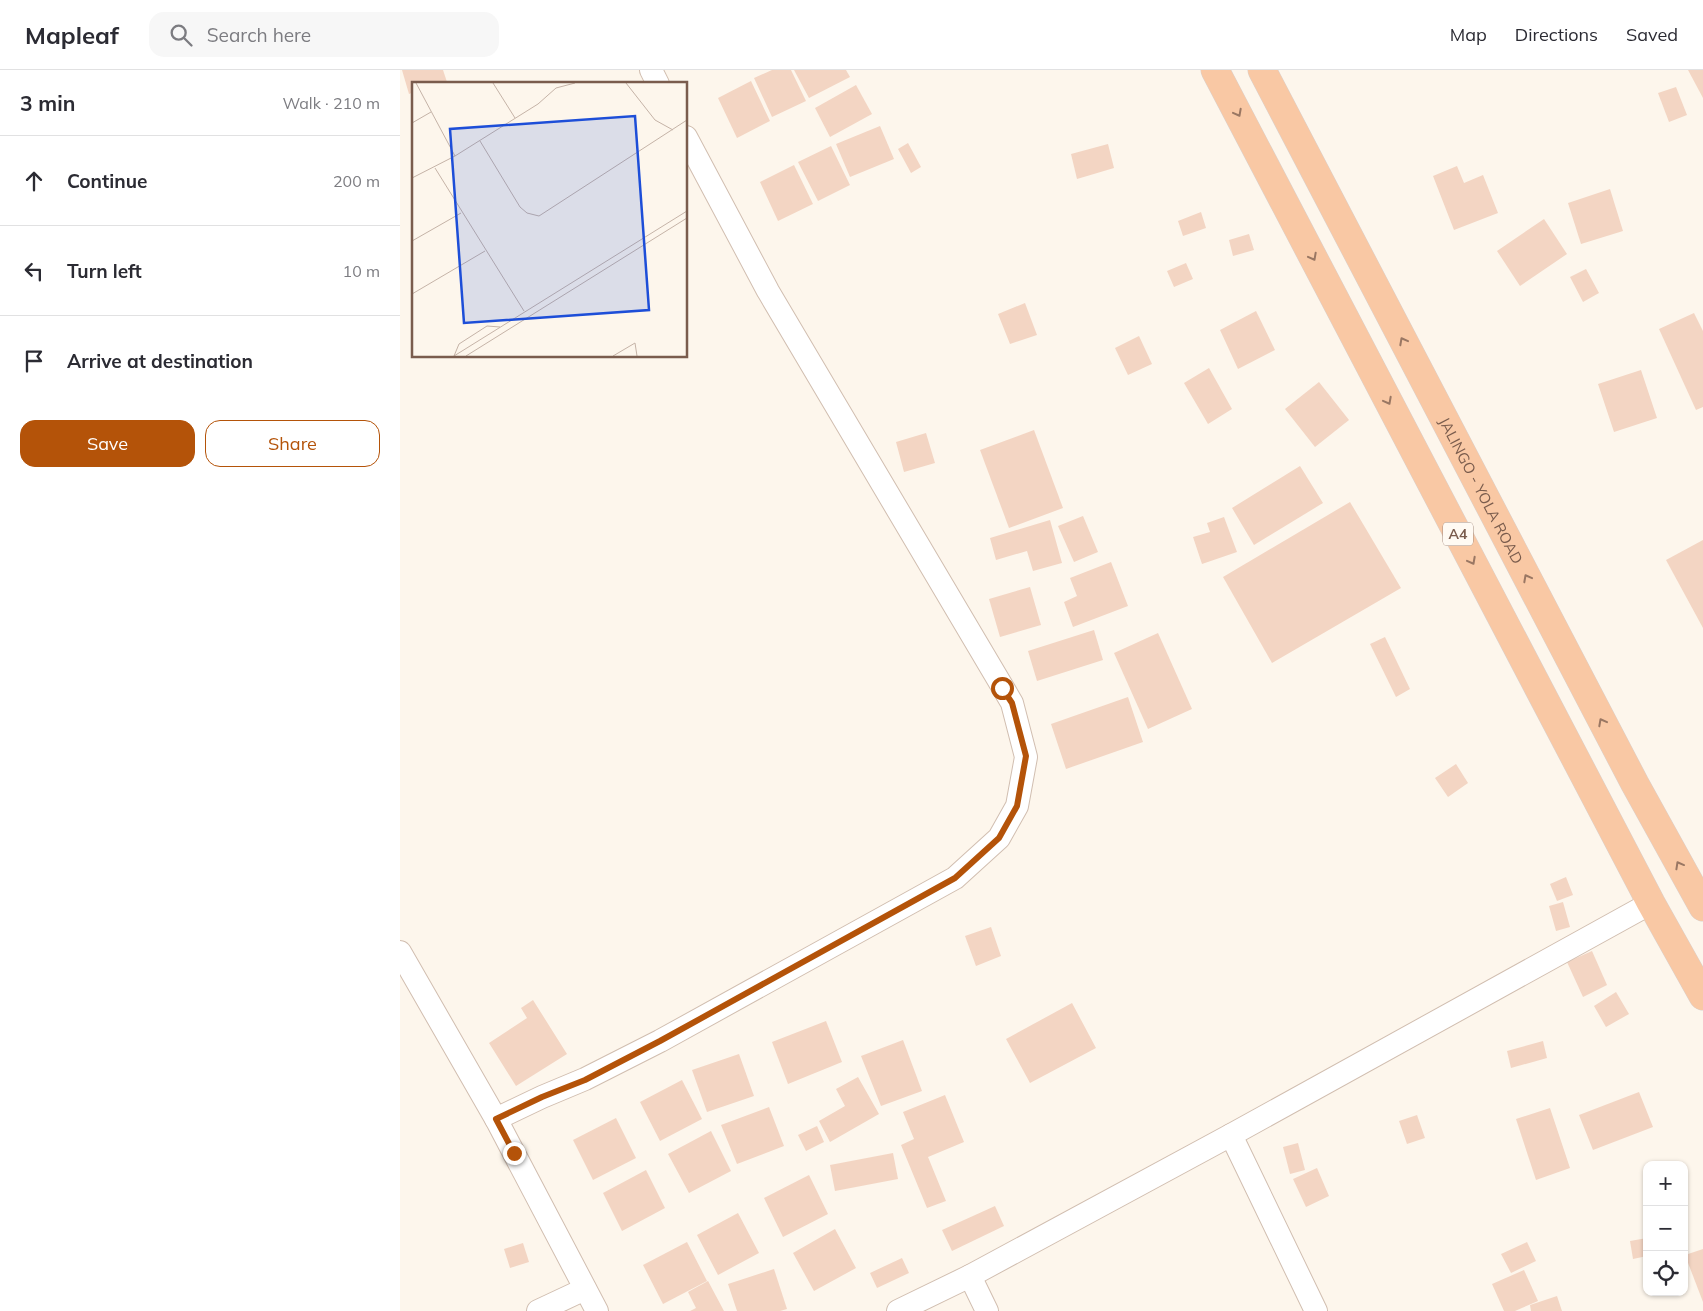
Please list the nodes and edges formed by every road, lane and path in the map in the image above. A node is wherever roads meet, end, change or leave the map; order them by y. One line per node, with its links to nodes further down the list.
1 (651, 70): 4 (street)
2 (1215, 70): 6 (highway, A4, one-way to 6)
3 (1262, 70): 7 (highway, JALINGO - YOLA ROAD / A4, one-way to 3)
4 (657, 82)
5 (688, 141): 10 (street)
6 (1651, 903): 9 (highway, A4); 11 (street)
7 (1703, 907)
8 (400, 952): 10 (street)
9 (1703, 996)
10 (496, 1119): 13 (street)
11 (1231, 1135): 12 (street); 18 (street)
12 (970, 1276): 16 (street); 17 (street)
13 (585, 1289): 14 (street); 15 (street)
14 (538, 1311)
15 (597, 1311)
16 (898, 1311)
17 (987, 1311)
18 (1316, 1311)

